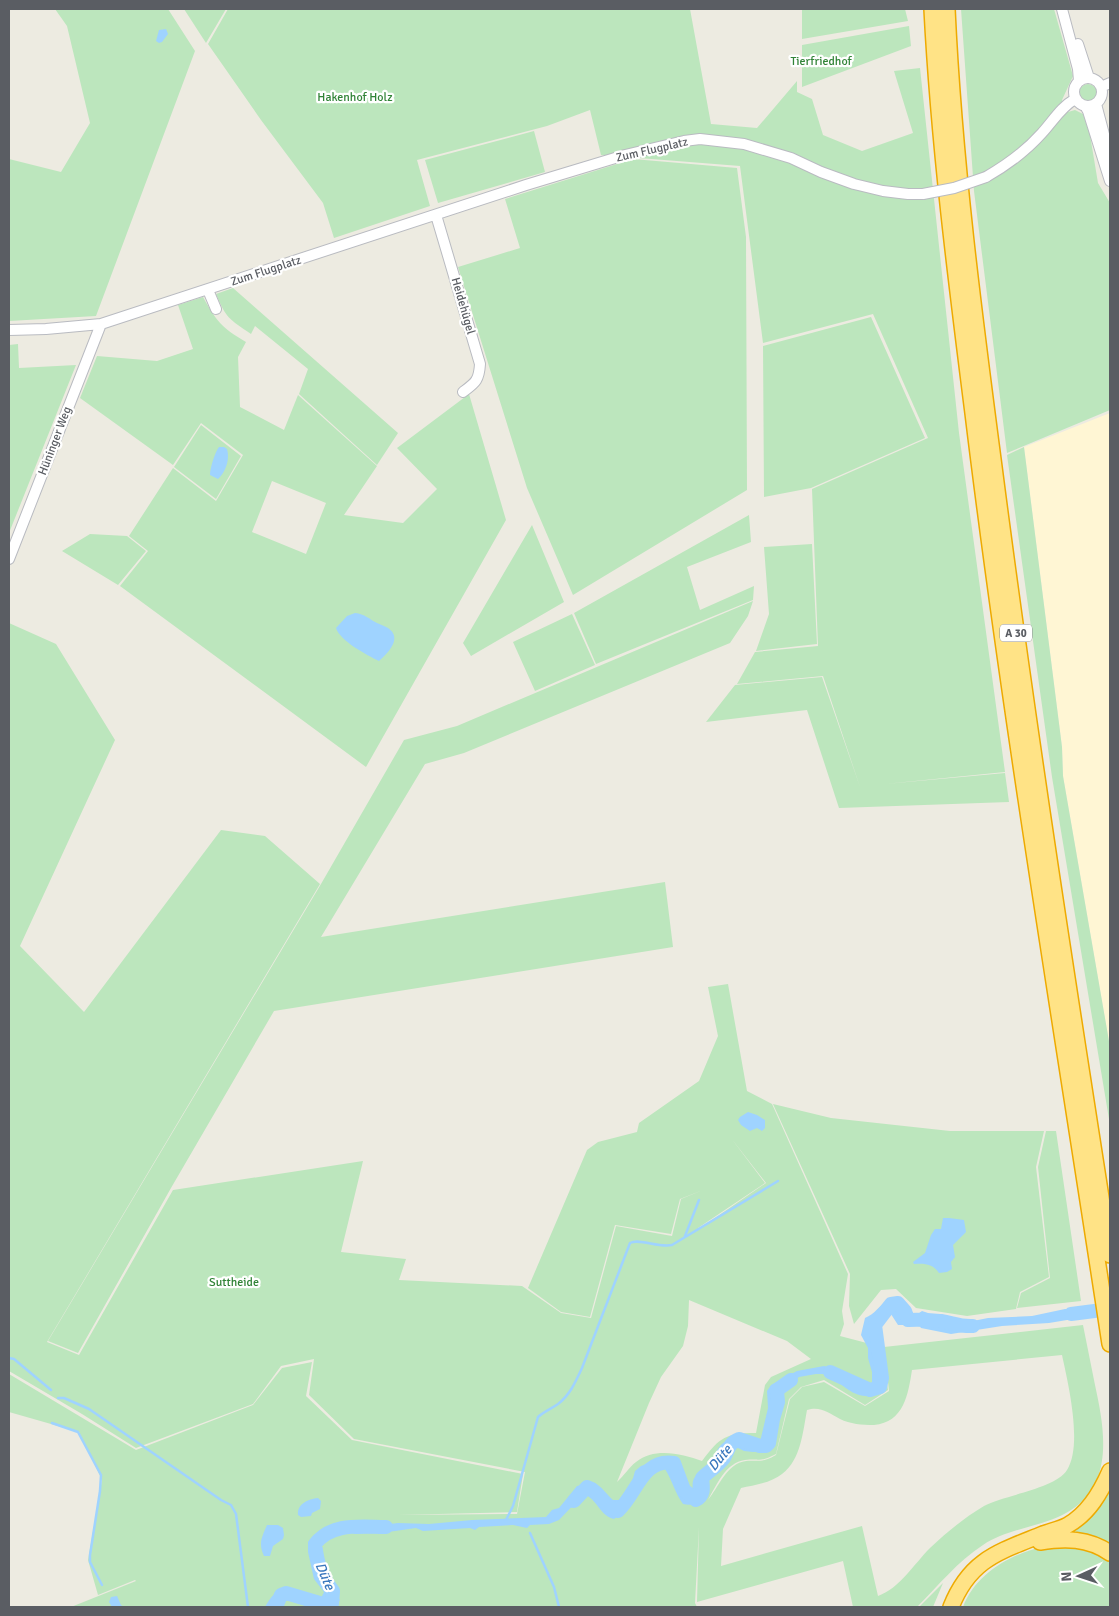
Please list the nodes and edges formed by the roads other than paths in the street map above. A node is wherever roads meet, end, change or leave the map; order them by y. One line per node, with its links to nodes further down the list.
1 (932, 9): 20 (highway, A 30)
2 (947, 9): 19 (highway, A 30)
3 (1062, 9): 5 (street)
4 (1067, 9): 5 (street)
5 (1084, 80): 6 (street); 7 (street)
6 (1106, 85): 8 (street)
7 (1076, 99): 9 (street); 12 (street, Zum Flugplatz, bridge)
8 (1096, 104): 9 (street); 10 (street)
9 (1085, 106): 11 (street)
10 (1110, 158)
11 (1110, 181)
12 (436, 215): 13 (street, Zum Flugplatz); 17 (street, Heidehügel)
13 (208, 290): 14 (street); 15 (street, Zum Flugplatz)
14 (216, 309)
15 (101, 324): 16 (street, Zum Flugplatz); 18 (street, Hüninger Weg)
16 (9, 330)
17 (462, 392)
18 (9, 559)
19 (1110, 1255)
20 (1110, 1344)
21 (1110, 1471): 22 (highway)
22 (1019, 1545): 23 (highway); 24 (highway)
23 (1110, 1553)
24 (951, 1607)

